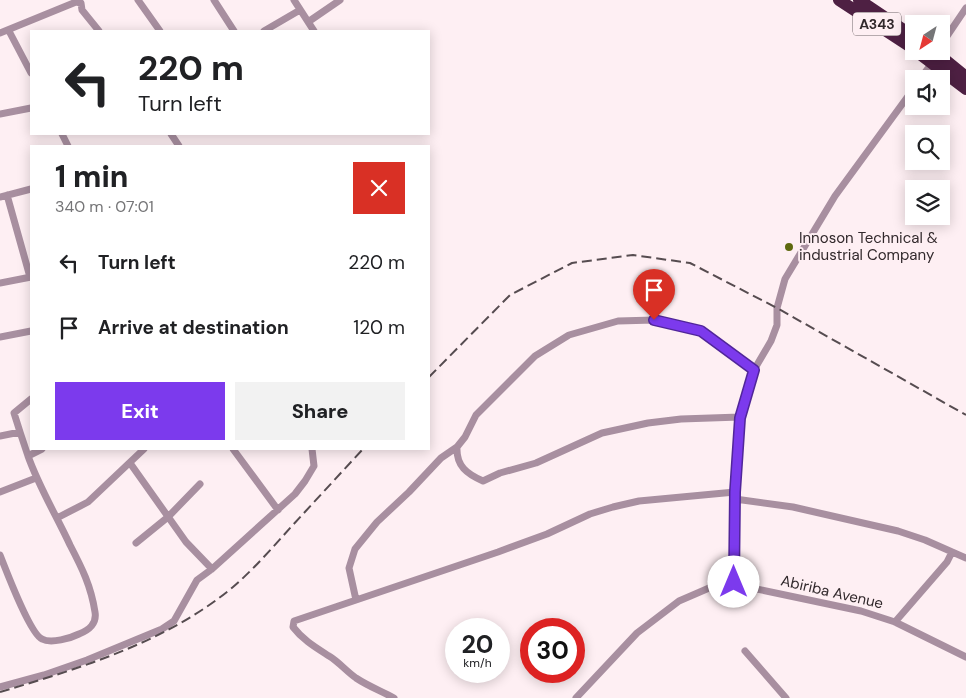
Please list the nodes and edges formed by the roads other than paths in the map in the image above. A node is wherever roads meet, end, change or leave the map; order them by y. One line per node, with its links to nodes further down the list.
1 (138, 0): 11 (street)
2 (214, 0): 12 (street)
3 (294, 0): 8 (street)
4 (340, 0): 9 (street)
5 (839, 0): 19 (highway, A343)
6 (859, 0): 16 (highway, A343)
7 (966, 8): 17 (street)
8 (300, 10): 9 (street); 13 (street)
9 (308, 22): 14 (street)
10 (98, 30): 15 (street)
11 (159, 30)
12 (233, 30)
13 (266, 30)
14 (313, 30)
15 (9, 31): 18 (street); 22 (street)
16 (905, 31)
17 (950, 32)
18 (0, 33)
19 (905, 43)
20 (942, 60): 24 (highway, A343)
21 (945, 60): 23 (highway, A343)
22 (30, 72)
23 (966, 77)
24 (966, 89)
25 (905, 100): 34 (street)
26 (30, 108): 27 (street)
27 (0, 114)
28 (30, 189): 29 (street)
29 (4, 196): 30 (street)
30 (30, 277): 31 (street)
31 (0, 283)
32 (30, 331): 33 (street)
33 (0, 337)
34 (754, 370): 36 (street); 39 (street)
35 (30, 400): 37 (street)
36 (740, 418): 39 (street); 49 (street)
37 (20, 432): 38 (street); 44 (street)
38 (0, 436)
39 (457, 447): 59 (street)
40 (40, 450): 44 (street)
41 (142, 450): 45 (street)
42 (234, 450): 50 (street)
43 (312, 450): 50 (street)
44 (28, 456): 46 (street)
45 (130, 463): 51 (street); 52 (street)
46 (36, 478): 48 (street); 52 (street)
47 (200, 484): 51 (street)
48 (0, 492)
49 (735, 496): 54 (street); 58 (street); 59 (street)
50 (278, 510): 57 (street)
51 (168, 516): 53 (street); 57 (street)
52 (57, 518): 55 (street)
53 (136, 544)
54 (952, 552): 56 (street); 60 (street)
55 (0, 555)
56 (966, 558)
57 (212, 569): 63 (street)
58 (734, 582): 60 (street, Abiriba Avenue); 65 (street, Abiriba Avenue)
59 (356, 600): 64 (street)
60 (895, 622): 62 (street, Abiriba Avenue)
61 (745, 651): 66 (street)
62 (966, 657)
63 (0, 687)
64 (394, 698)
65 (576, 698)
66 (786, 698)

